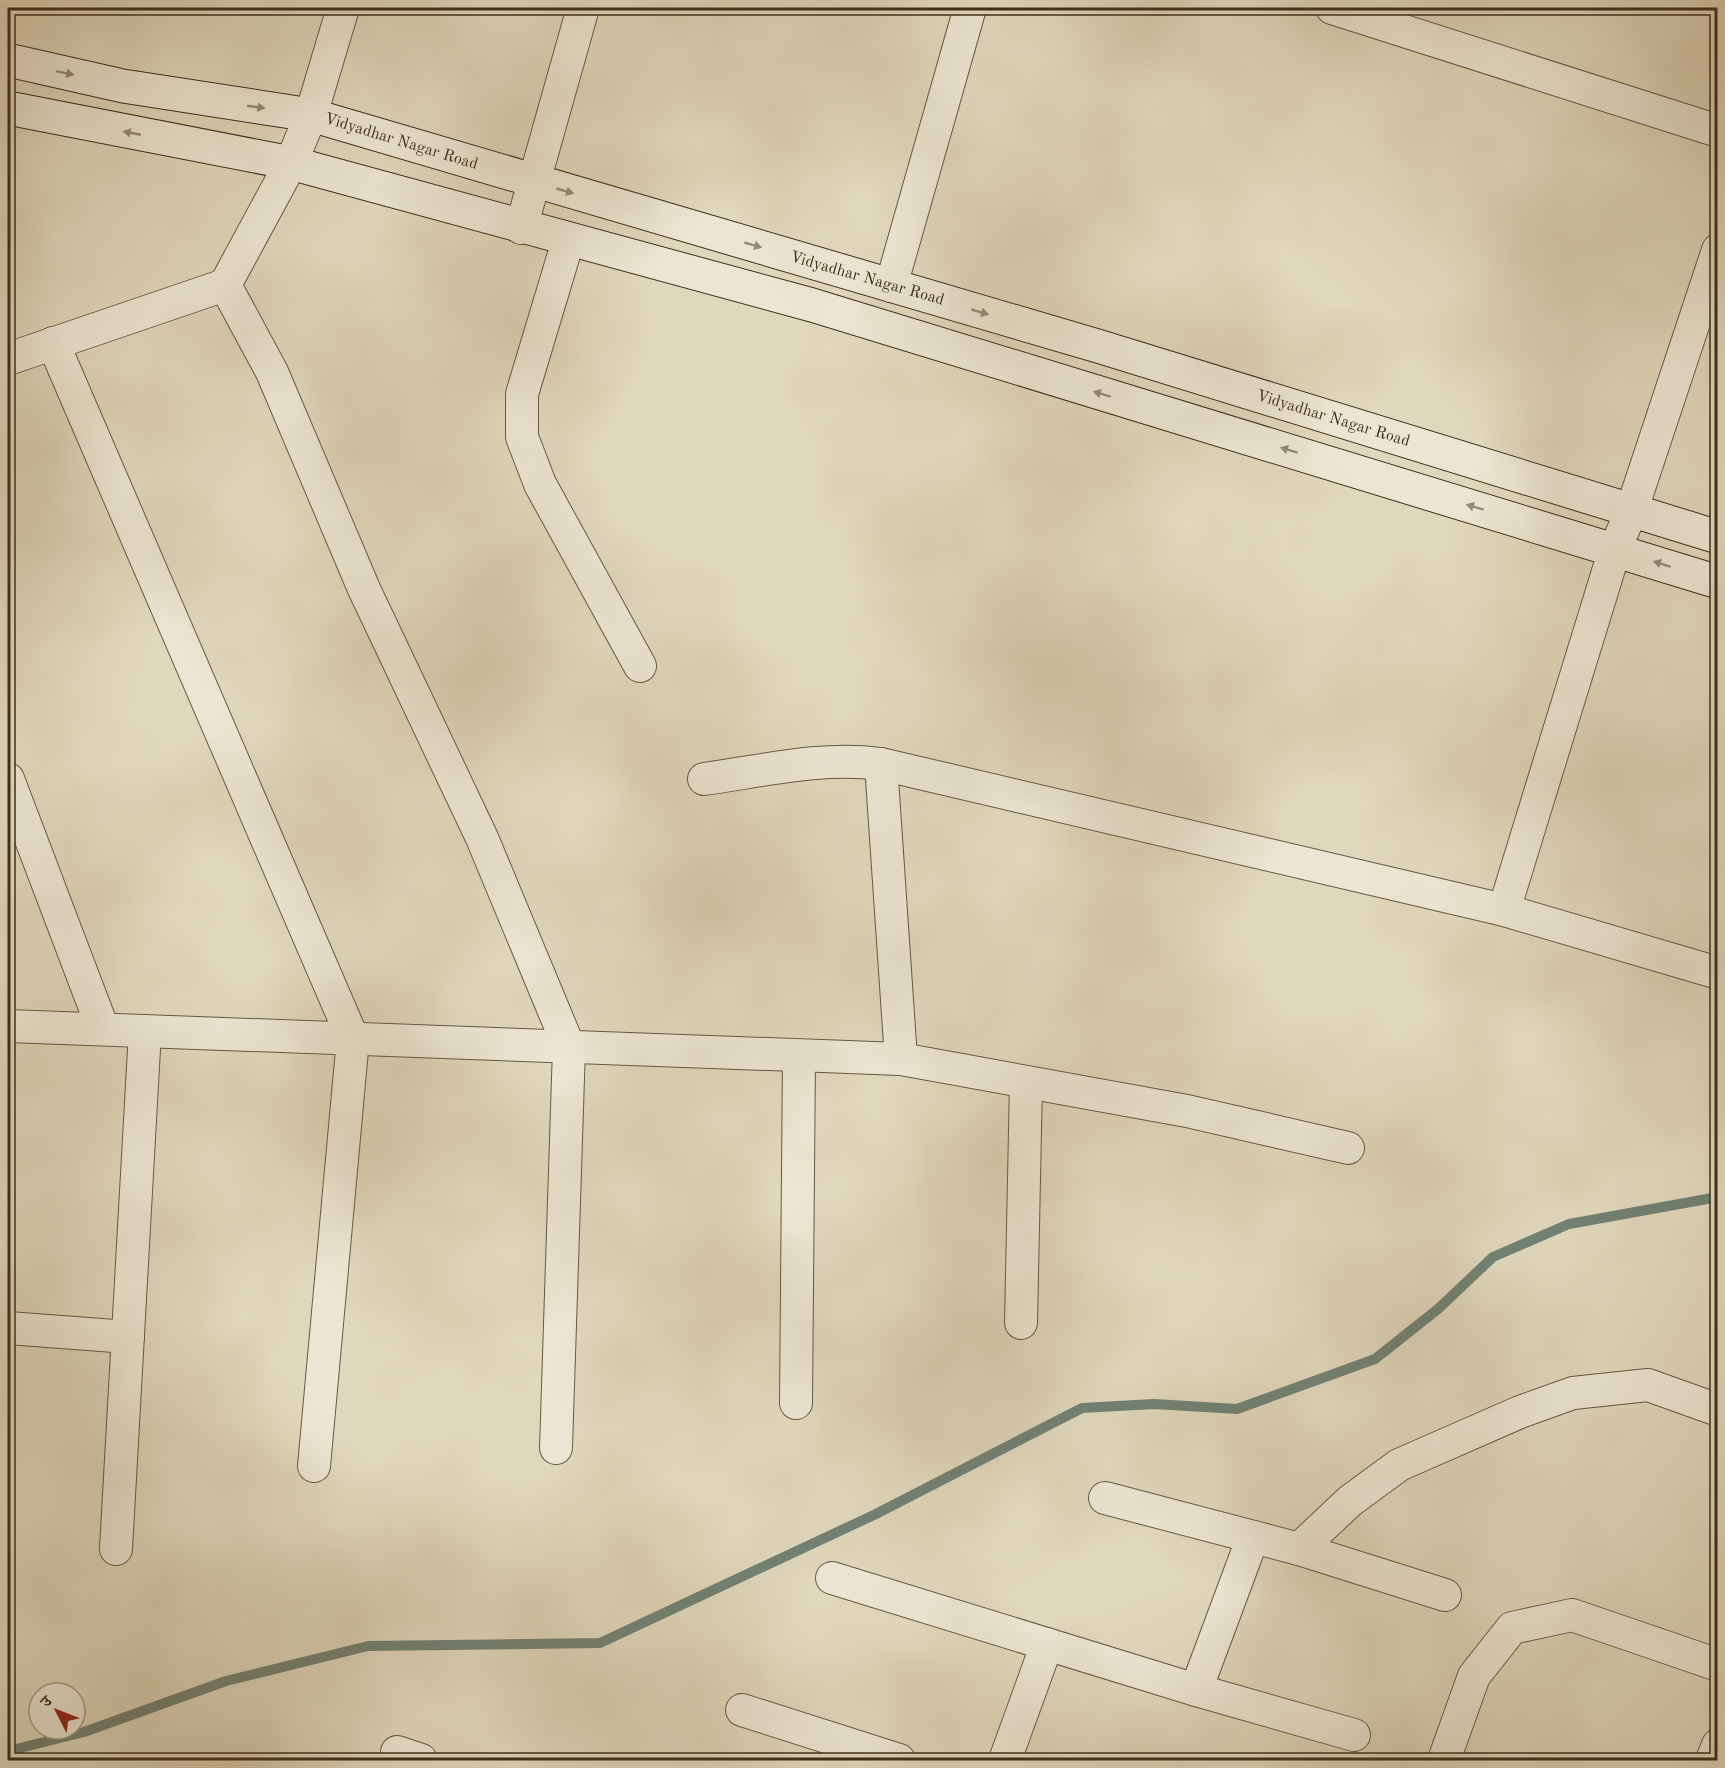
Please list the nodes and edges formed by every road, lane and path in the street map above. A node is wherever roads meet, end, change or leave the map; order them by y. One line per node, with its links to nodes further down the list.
1 (343, 8): 7 (street)
2 (582, 8): 10 (street)
3 (970, 8): 15 (street)
4 (1332, 8): 8 (street)
5 (8, 60): 7 (main road, Vidyadhar Nagar Road, one-way to 7)
6 (8, 108): 9 (main road, one-way to 6)
7 (311, 115): 9 (street); 10 (main road, Vidyadhar Nagar Road)
8 (1718, 130)
9 (291, 164): 11 (main road); 14 (street)
10 (534, 182): 11 (street); 15 (main road, Vidyadhar Nagar Road, one-way to 15)
11 (521, 228): 12 (main road)
12 (568, 241): 20 (main road, one-way to 12); 22 (street)
13 (1718, 250): 18 (street)
14 (225, 285): 16 (street); 32 (street)
15 (891, 286): 18 (main road, Vidyadhar Nagar Road, one-way to 18)
16 (53, 343): 17 (street); 31 (street)
17 (8, 359)
18 (1631, 512): 19 (main road, Vidyadhar Nagar Road); 20 (street)
19 (1718, 537)
20 (1616, 549): 21 (main road, one-way to 20); 26 (street)
21 (1718, 582)
22 (640, 666)
23 (881, 764): 25 (street); 26 (street); 34 (street)
24 (8, 779): 29 (street)
25 (704, 779)
26 (1504, 910): 27 (street)
27 (1718, 973)
28 (8, 1026): 29 (street)
29 (103, 1029): 30 (street)
30 (145, 1031): 31 (street); 39 (street)
31 (353, 1039): 32 (street); 43 (street)
32 (569, 1047): 33 (street); 42 (street)
33 (799, 1056): 34 (street); 40 (street)
34 (901, 1059): 35 (street)
35 (1026, 1082): 36 (street); 37 (street)
36 (1348, 1148)
37 (1021, 1323)
38 (8, 1328): 39 (street)
39 (128, 1337): 46 (street)
40 (796, 1403)
41 (1718, 1410): 47 (street)
42 (556, 1448)
43 (314, 1466)
44 (1105, 1498): 45 (street)
45 (1252, 1537): 47 (street); 52 (street)
46 (116, 1549)
47 (1299, 1549): 49 (street)
48 (832, 1578): 50 (street)
49 (1445, 1595)
50 (1047, 1644): 52 (street); 57 (street)
51 (1718, 1665): 58 (street)
52 (1196, 1690): 54 (street)
53 (742, 1710): 56 (street)
54 (1354, 1735)
55 (1718, 1745): 59 (street)
56 (899, 1761)
57 (1005, 1761)
58 (1444, 1761)
59 (1712, 1761)

